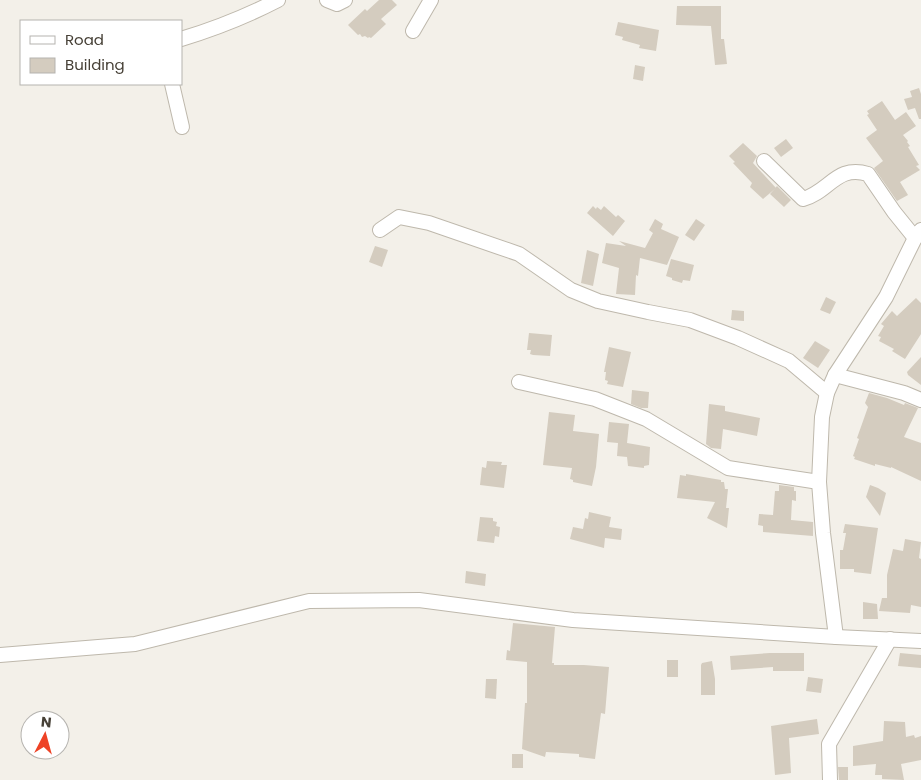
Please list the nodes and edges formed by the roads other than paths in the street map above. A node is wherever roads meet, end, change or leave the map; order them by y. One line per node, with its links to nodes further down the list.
1 (278, 0): 6 (street)
2 (327, 0): 3 (street)
3 (345, 0)
4 (428, 1): 5 (street)
5 (413, 31)
6 (182, 39)
7 (172, 85): 8 (street)
8 (182, 127)
9 (764, 162): 11 (street)
10 (380, 230): 14 (street)
11 (918, 234): 12 (street)
12 (834, 376): 14 (street); 15 (street)
13 (519, 382): 16 (street)
14 (827, 393): 16 (street)
15 (921, 400)
16 (819, 482): 17 (street)
17 (836, 637): 18 (street); 20 (street)
18 (890, 639): 19 (street); 21 (street)
19 (921, 640)
20 (0, 654)
21 (830, 780)

